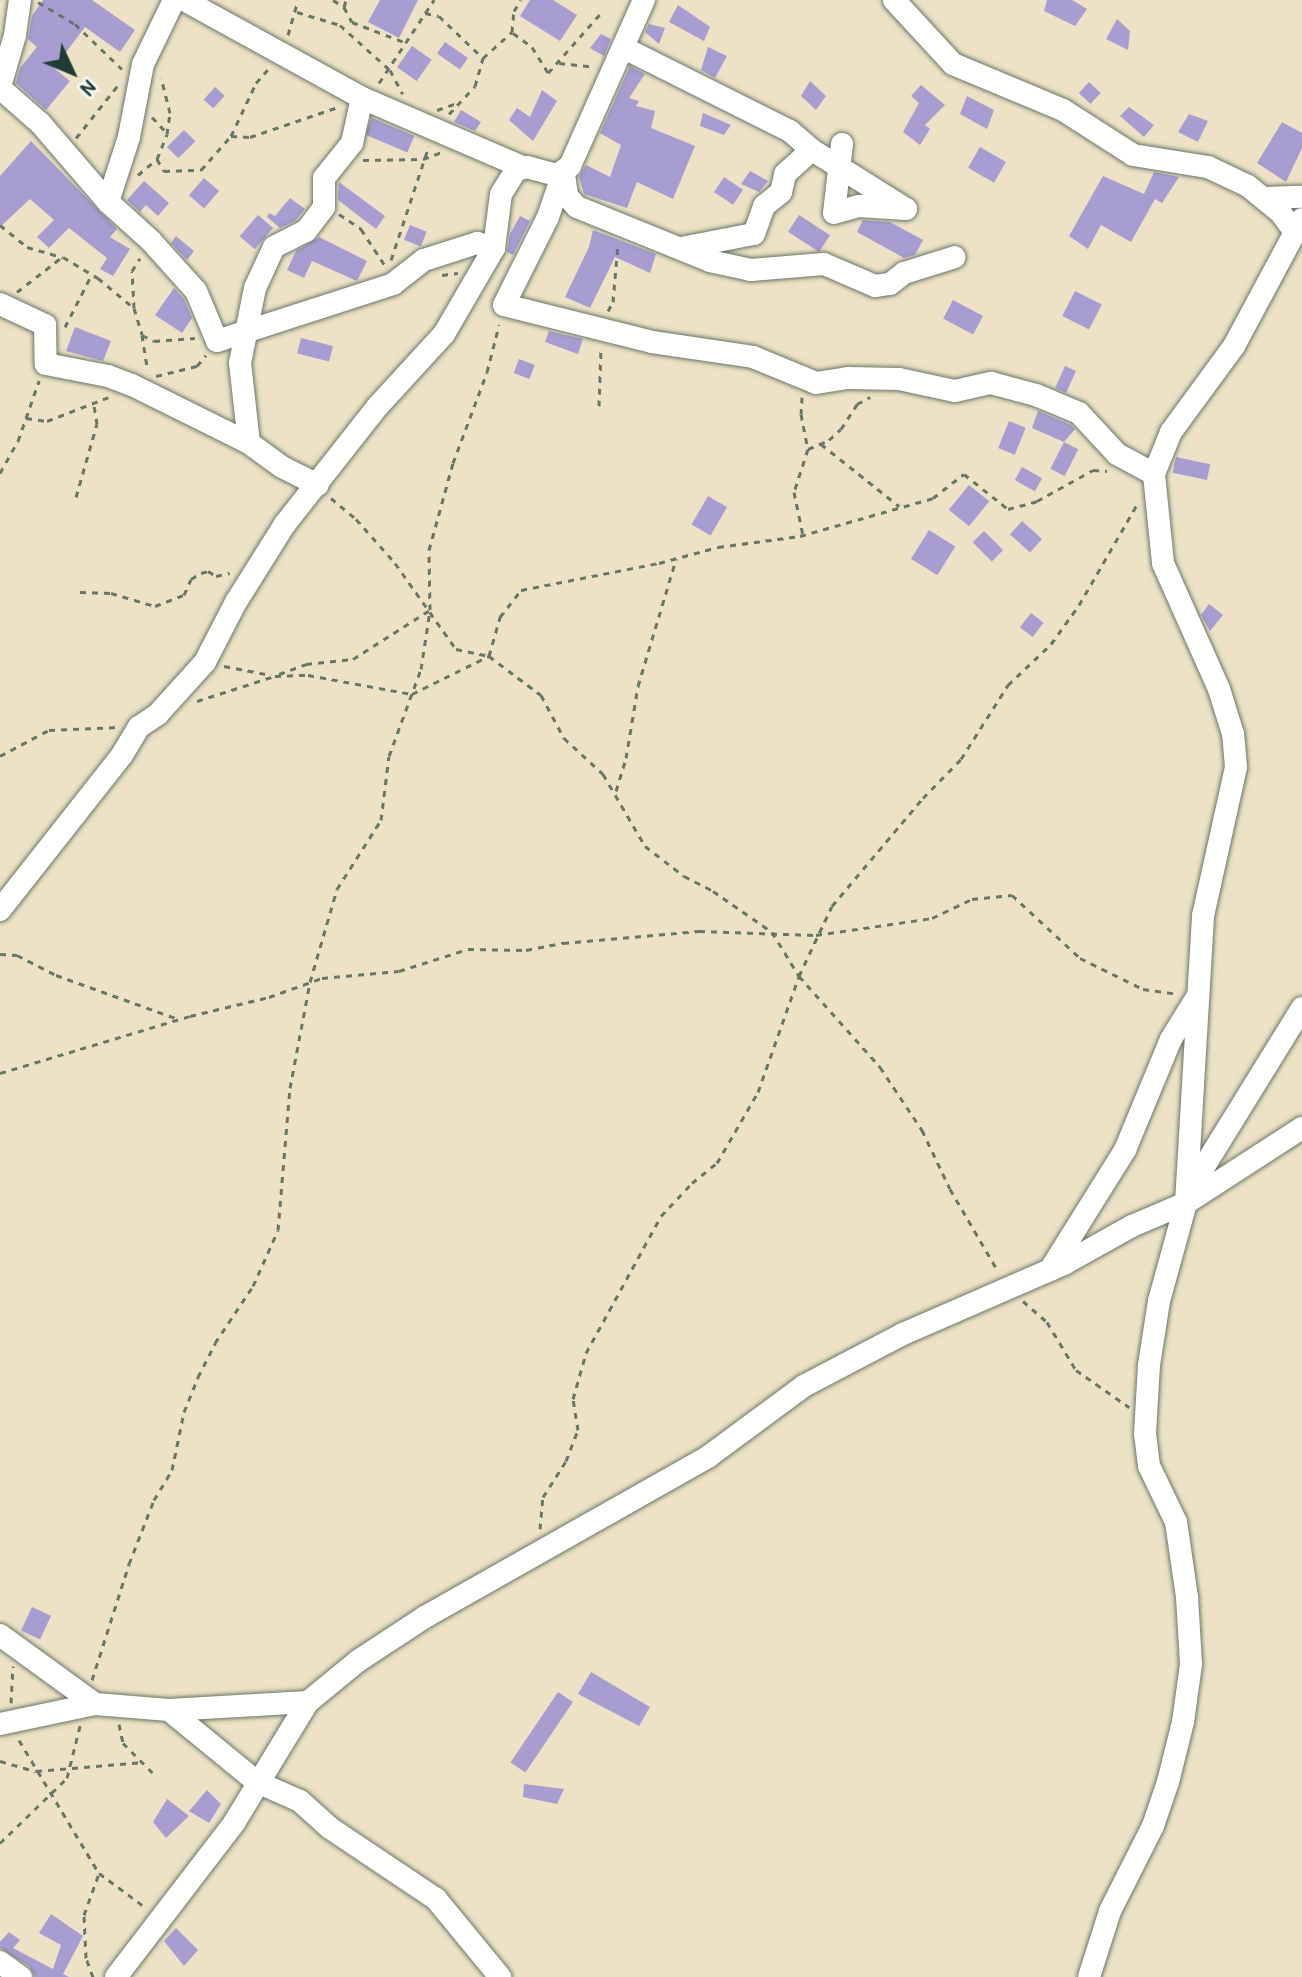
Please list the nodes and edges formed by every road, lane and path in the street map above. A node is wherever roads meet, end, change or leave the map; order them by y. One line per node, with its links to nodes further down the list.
1 (20, 0): 27 (street)
2 (35, 0): 34 (path)
3 (174, 0): 20 (street)
4 (184, 0): 22 (street)
5 (298, 0): 13 (path)
6 (333, 0): 12 (path)
7 (346, 0): 12 (path)
8 (434, 0): 15 (path)
9 (521, 0): 18 (path)
10 (644, 0): 21 (street)
11 (894, 0): 42 (street)
12 (344, 7): 16 (path)
13 (295, 11): 17 (path); 22 (path)
14 (602, 12): 24 (path)
15 (424, 13): 19 (path); 23 (path)
16 (352, 22): 17 (path); 19 (path)
17 (345, 29): 26 (path)
18 (512, 32): 23 (path); 24 (path)
19 (404, 42): 26 (path)
20 (150, 48): 35 (path); 43 (street)
21 (624, 48): 25 (street); 33 (street)
22 (279, 55): 28 (street); 30 (path)
23 (483, 58): 29 (path)
24 (559, 63): 25 (path)
25 (615, 69): 39 (street)
26 (390, 70): 28 (path)
27 (0, 87): 34 (street)
28 (362, 98): 29 (street); 30 (path); 36 (street)
29 (438, 129): 31 (street); 37 (path)
30 (231, 136): 35 (path)
31 (467, 142): 37 (path); 38 (street)
32 (842, 144): 33 (street)
33 (812, 150): 49 (street)
34 (64, 151): 43 (street)
35 (157, 159): 40 (path)
36 (339, 159): 37 (path); 59 (street)
37 (423, 159): 52 (path)
38 (520, 166): 39 (street); 48 (street)
39 (563, 173): 45 (street); 55 (street)
40 (136, 176)
41 (1302, 197): 42 (street)
42 (1264, 198): 46 (street)
43 (108, 202): 47 (street)
44 (0, 225): 50 (path)
45 (621, 225): 49 (street); 57 (path)
46 (1299, 226): 73 (street)
47 (151, 241): 56 (path); 60 (street)
48 (494, 248): 59 (street); 74 (street)
49 (681, 248): 51 (street)
50 (63, 257): 53 (path); 54 (path)
51 (955, 257)
52 (390, 270)
53 (92, 274): 56 (path); 61 (path)
54 (1, 304): 61 (street)
55 (504, 305): 57 (street); 81 (path)
56 (134, 308): 58 (path)
57 (599, 330): 62 (street); 66 (path)
58 (142, 335): 60 (path); 60 (path)
59 (243, 335): 60 (street); 68 (street)
60 (217, 341)
61 (46, 364): 64 (street); 67 (path)
62 (803, 377): 63 (street); 70 (path)
63 (892, 380): 69 (path); 73 (street)
64 (132, 385): 65 (path); 68 (street)
65 (94, 405): 67 (path); 75 (path)
66 (599, 406)
67 (26, 418): 72 (path)
68 (249, 443): 74 (street)
69 (820, 443): 70 (path); 76 (path)
70 (808, 449): 77 (path)
71 (1108, 471): 76 (path)
72 (0, 473)
73 (1154, 474): 92 (path); 96 (street)
74 (318, 485): 79 (street); 81 (path)
75 (76, 497)
76 (899, 506): 77 (path)
77 (803, 535): 78 (path)
78 (676, 559): 82 (path); 89 (path)
79 (257, 566): 80 (path); 83 (street)
80 (80, 592)
81 (430, 610): 82 (path); 84 (path); 85 (path)
82 (489, 656): 85 (path); 89 (path)
83 (205, 662): 84 (path); 87 (street)
84 (275, 676): 85 (path); 86 (path)
85 (412, 694): 95 (path)
86 (188, 705)
87 (139, 727): 88 (path); 90 (street)
88 (0, 756)
89 (616, 793): 91 (path)
90 (0, 910)
91 (772, 932): 92 (path); 94 (path); 95 (path)
92 (816, 935): 94 (path); 96 (path)
93 (0, 954): 98 (path)
94 (799, 976): 103 (path); 105 (path)
95 (310, 982): 98 (path); 108 (path)
96 (1198, 996): 101 (street); 102 (street)
97 (1302, 1008): 101 (street)
98 (178, 1019): 99 (path)
99 (0, 1073)
100 (1302, 1128): 101 (street)
101 (1186, 1199): 102 (street); 104 (street)
102 (1050, 1270): 103 (street)
103 (1009, 1288): 104 (path); 105 (street)
104 (1146, 1418): 126 (street)
105 (538, 1553): 107 (street)
106 (6, 1640): 108 (street); 110 (path)
107 (308, 1702): 109 (street); 116 (street)
108 (104, 1704): 109 (street); 110 (street); 112 (path); 113 (path)
109 (169, 1710): 116 (street)
110 (5, 1723): 114 (path)
111 (0, 1761): 114 (path)
112 (144, 1762): 113 (path); 115 (path)
113 (71, 1769): 114 (path); 117 (path)
114 (36, 1771): 117 (path)
115 (153, 1773)
116 (257, 1782): 120 (street); 125 (street)
117 (53, 1795): 118 (path); 119 (path)
118 (0, 1843)
119 (99, 1873): 120 (path); 123 (path)
120 (161, 1918): 124 (street)
121 (0, 1962): 122 (street)
122 (21, 1977)
123 (93, 1977)
124 (116, 1977)
125 (500, 1977)
126 (1089, 1977)

